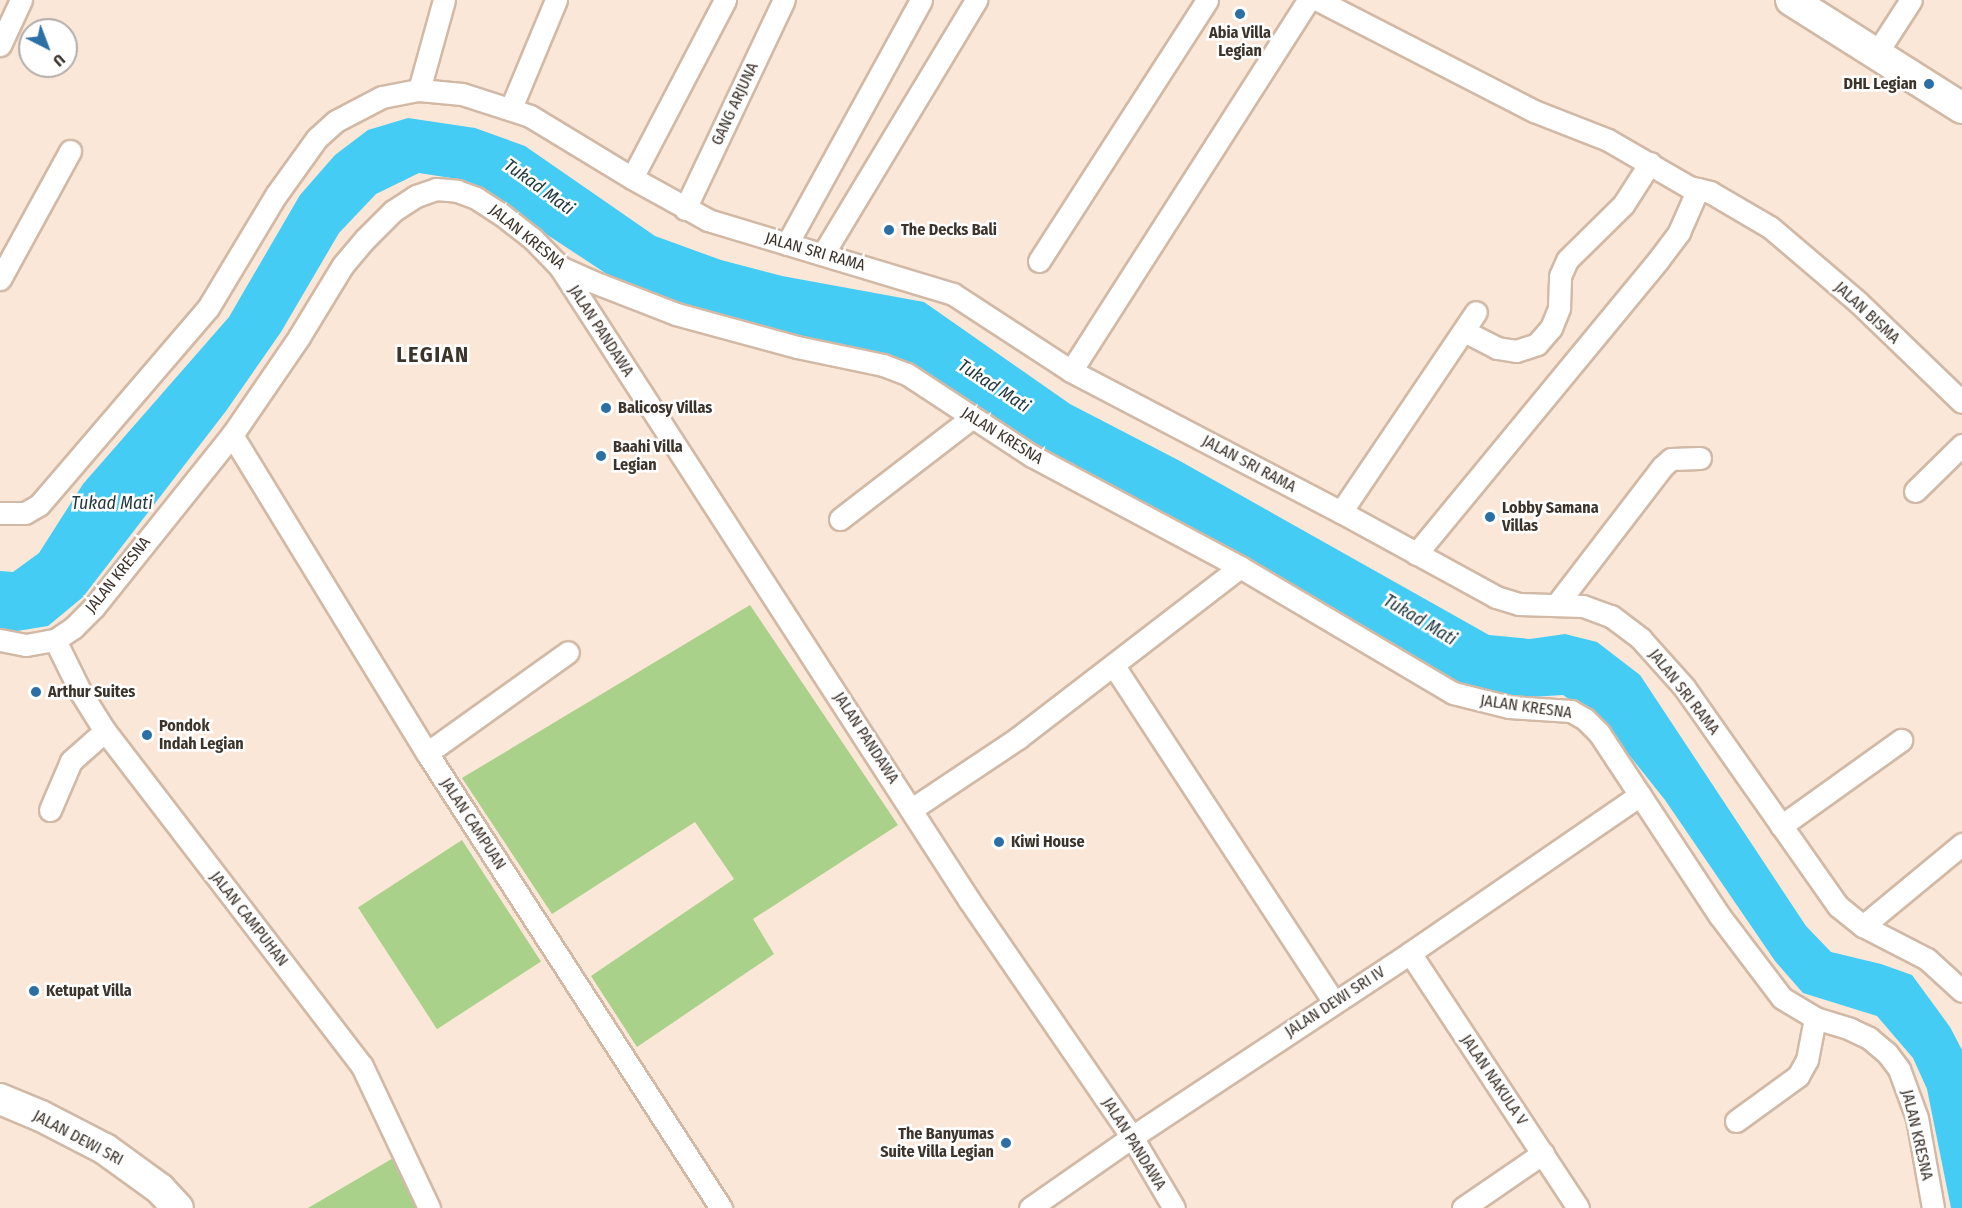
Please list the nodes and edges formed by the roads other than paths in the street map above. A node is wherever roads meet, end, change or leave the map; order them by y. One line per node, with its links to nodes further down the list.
1 (21, 0): 13 (street)
2 (444, 0): 15 (street)
3 (556, 0): 17 (street)
4 (725, 0): 20 (street)
5 (784, 0): 22 (street, GANG ARJUNA)
6 (921, 0): 23 (street)
7 (976, 0): 24 (street)
8 (1207, 0): 25 (street)
9 (1308, 0): 30 (street)
10 (1318, 0): 19 (street, JALAN BISMA)
11 (1791, 0): 14 (street)
12 (1911, 0): 14 (street)
13 (0, 45)
14 (1876, 54): 16 (street)
15 (419, 90): 17 (street, JALAN SRI RAMA); 38 (street, JALAN SRI RAMA)
16 (1960, 102)
17 (510, 108): 20 (street, JALAN SRI RAMA)
18 (70, 151): 27 (street)
19 (1650, 163): 21 (street, JALAN BISMA); 29 (street)
20 (632, 178): 22 (street, JALAN SRI RAMA)
21 (1698, 189): 31 (street, JALAN BISMA); 40 (street)
22 (685, 209): 23 (street, JALAN SRI RAMA)
23 (787, 244): 24 (street, JALAN SRI RAMA)
24 (823, 254): 30 (street, JALAN SRI RAMA)
25 (1039, 261)
26 (560, 267): 32 (street, JALAN KRESNA); 33 (street, JALAN KRESNA); 51 (street, JALAN PANDAWA)
27 (0, 279)
28 (1476, 312): 29 (street)
29 (1464, 331): 37 (street)
30 (1071, 371): 37 (street, JALAN SRI RAMA)
31 (1962, 402)
32 (971, 418): 39 (street); 41 (street, JALAN KRESNA)
33 (232, 435): 43 (street, JALAN KRESNA); 49 (street, JALAN CAMPUAN)
34 (1962, 445): 36 (street)
35 (1700, 458): 42 (street)
36 (1915, 491)
37 (1341, 512): 40 (street, JALAN SRI RAMA)
38 (0, 513)
39 (840, 519)
40 (1416, 554): 42 (street, JALAN SRI RAMA)
41 (1240, 567): 46 (street); 50 (street, JALAN KRESNA)
42 (1557, 604): 53 (street, JALAN SRI RAMA)
43 (55, 639): 44 (street, JALAN KRESNA); 47 (street, JALAN CAMPUHAN)
44 (0, 640)
45 (568, 652): 49 (street)
46 (1114, 666): 51 (street); 58 (street)
47 (105, 731): 52 (street); 65 (street, JALAN CAMPUHAN)
48 (1901, 740): 53 (street)
49 (428, 753): 66 (street, JALAN CAMPUAN)
50 (1640, 795): 56 (street, JALAN DEWI SRI IV); 59 (street, JALAN KRESNA)
51 (912, 809): 62 (street, JALAN PANDAWA)
52 (50, 810)
53 (1780, 826): 55 (street, JALAN SRI RAMA)
54 (1962, 844): 55 (street)
55 (1863, 926): 57 (street, JALAN SRI RAMA)
56 (1410, 953): 58 (street, JALAN DEWI SRI IV); 63 (street, JALAN NAKULA V)
57 (1962, 991)
58 (1335, 1002): 62 (street, JALAN DEWI SRI IV)
59 (1815, 1018): 61 (street); 71 (street, JALAN KRESNA)
60 (0, 1099): 64 (street, JALAN DEWI SRI)
61 (1736, 1121)
62 (1132, 1137): 67 (street, JALAN DEWI SRI IV); 68 (street, JALAN PANDAWA)
63 (1543, 1154): 69 (street); 70 (street, JALAN NAKULA V)
64 (178, 1208)
65 (429, 1208)
66 (721, 1208)
67 (1030, 1208)
68 (1174, 1208)
69 (1463, 1208)
70 (1578, 1208)
71 (1933, 1208)

